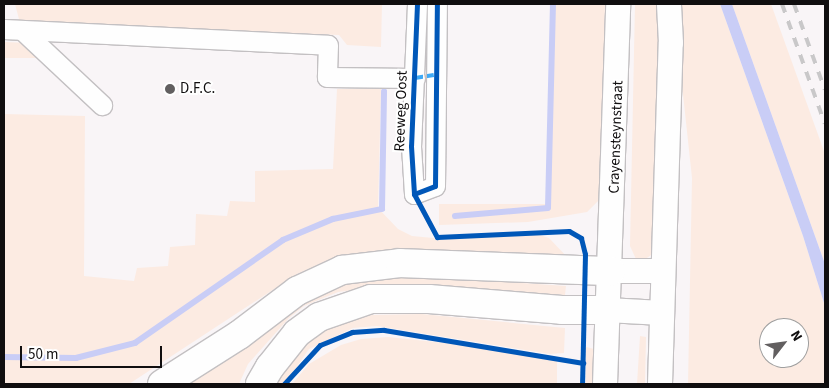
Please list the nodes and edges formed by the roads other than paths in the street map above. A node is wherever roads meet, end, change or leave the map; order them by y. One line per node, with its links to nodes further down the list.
1 (417, 4): 6 (street, Reeweg Oost)
2 (437, 4): 6 (street, Reeweg Oost)
3 (618, 4): 8 (main road, Crayensteynstraat)
4 (668, 4): 9 (main road)
5 (13, 29): 6 (street); 7 (street)
6 (415, 78)
7 (102, 105)
8 (612, 271): 9 (main road); 10 (main road, Crayensteynstraat); 12 (highway)
9 (663, 271): 11 (main road)
10 (607, 310): 11 (main road); 13 (highway); 14 (main road, Crayensteynstraat)
11 (662, 313): 15 (main road)
12 (162, 384)
13 (260, 384)
14 (605, 384)
15 (660, 384)

